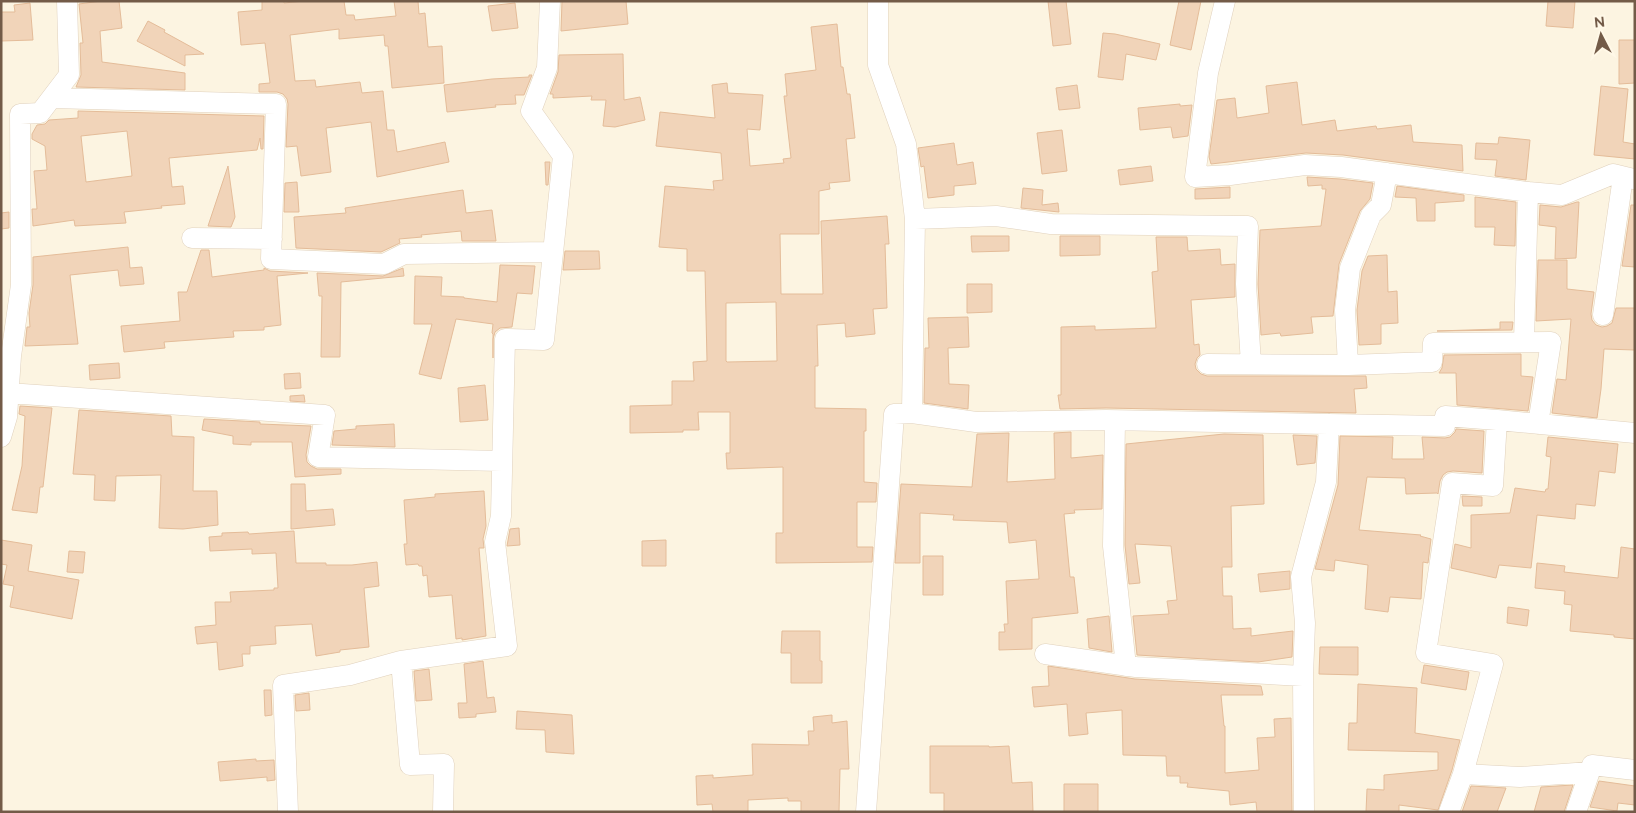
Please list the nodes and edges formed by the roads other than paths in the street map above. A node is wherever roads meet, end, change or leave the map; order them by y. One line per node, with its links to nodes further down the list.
1 (67, 1): 5 (street)
2 (550, 1): 12 (street)
3 (878, 1): 9 (street)
4 (1225, 1): 6 (street)
5 (52, 98): 11 (street); 18 (street)
6 (1387, 173): 8 (street); 17 (street)
7 (1629, 178): 8 (street); 13 (street)
8 (1528, 192): 14 (street)
9 (915, 219): 16 (street); 19 (street)
10 (192, 238): 11 (street)
11 (272, 239): 12 (street)
12 (553, 252): 26 (street)
13 (1603, 315)
14 (1524, 342): 17 (street); 23 (street)
15 (1207, 364): 16 (street)
16 (1251, 364): 17 (street)
17 (1348, 365)
18 (8, 393): 25 (street); 26 (street)
19 (912, 413): 21 (street); 36 (street)
20 (1496, 420): 22 (street); 23 (street); 33 (street)
21 (1115, 421): 22 (street); 29 (street)
22 (1329, 424): 30 (street)
23 (1538, 424): 24 (street)
24 (1635, 433)
25 (1, 437)
26 (502, 461): 28 (street)
27 (1045, 654): 29 (street)
28 (401, 661): 34 (street); 35 (street)
29 (1126, 666): 30 (street)
30 (1303, 676): 37 (street)
31 (1635, 770): 32 (street)
32 (1590, 772): 33 (street); 39 (street)
33 (1463, 774): 38 (street)
34 (288, 812)
35 (444, 812)
36 (866, 812)
37 (1304, 812)
38 (1449, 812)
39 (1576, 812)

